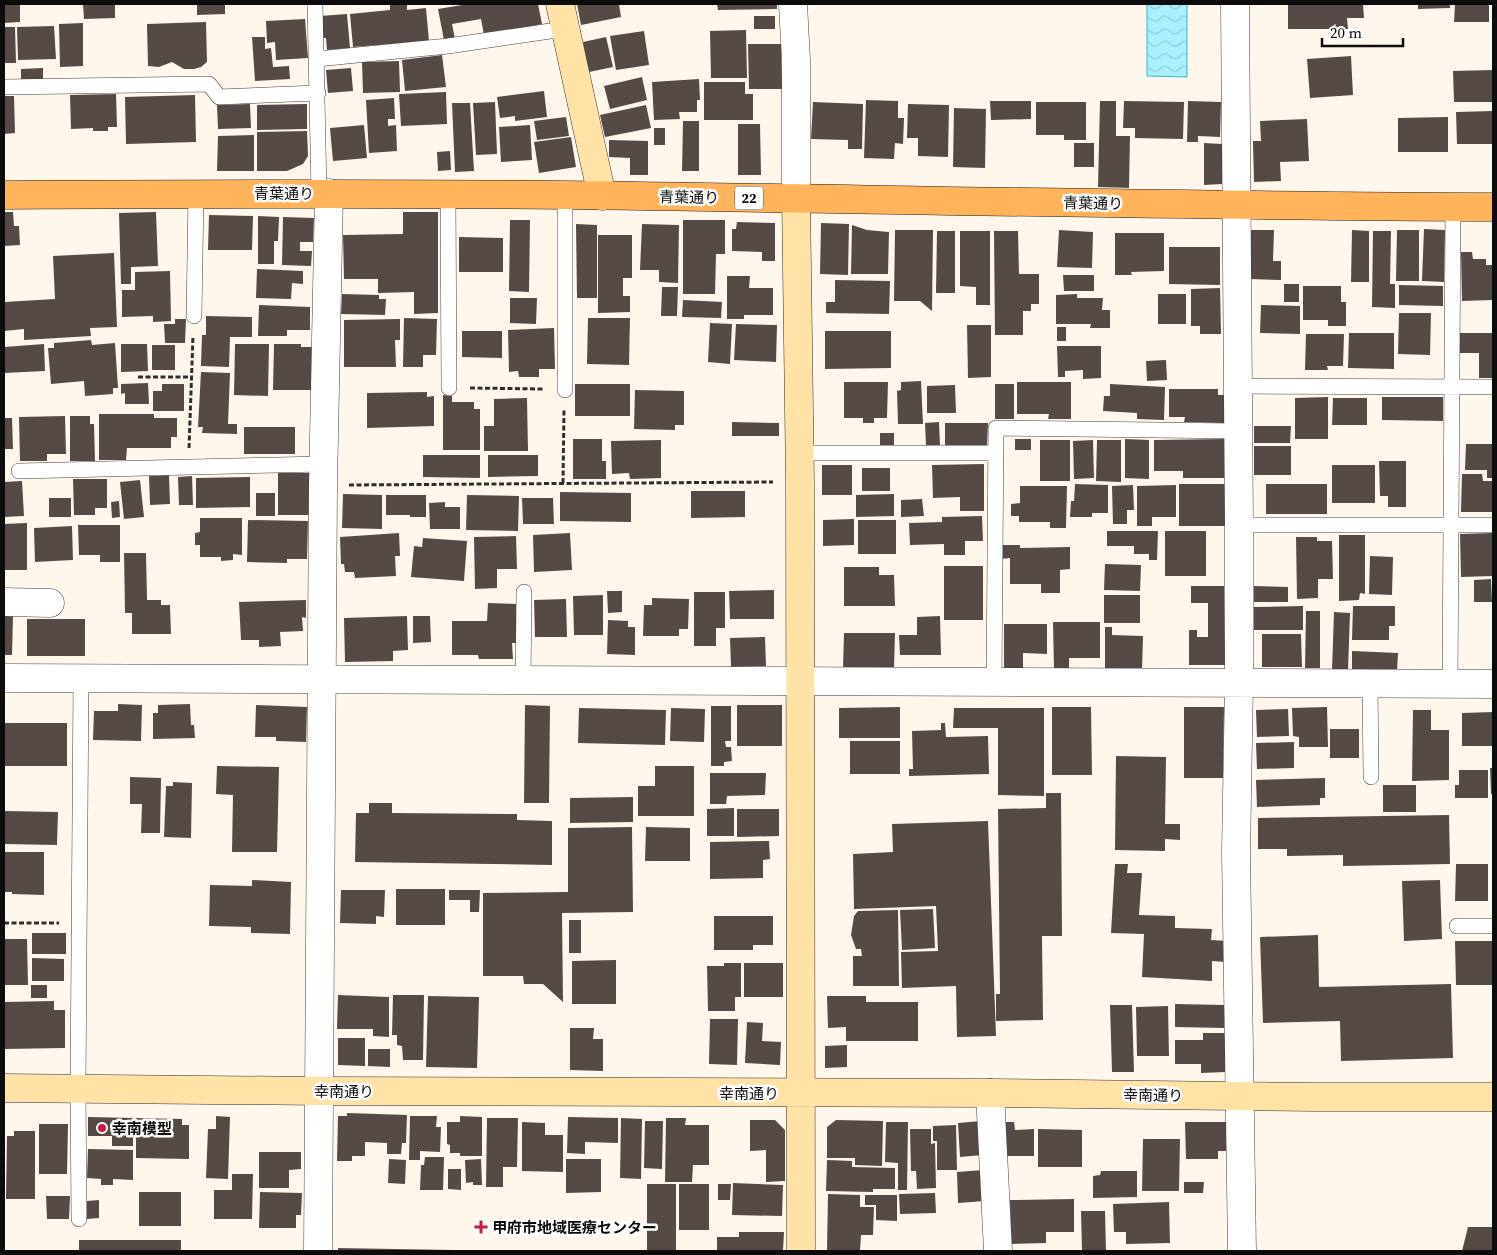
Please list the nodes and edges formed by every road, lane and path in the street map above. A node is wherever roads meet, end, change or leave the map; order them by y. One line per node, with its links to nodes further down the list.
1 (315, 4): 5 (lane)
2 (793, 4): 14 (street)
3 (1235, 4): 15 (street)
4 (562, 16): 5 (lane); 13 (street)
5 (317, 59): 7 (lane)
6 (4, 87): 7 (lane)
7 (318, 93): 8 (lane)
8 (324, 193): 9 (main road, 青葉通り / 22); 10 (main road, 青葉通り / 22); 31 (street)
9 (196, 194): 11 (main road, 青葉通り / 22); 18 (lane)
10 (448, 194): 12 (main road, 青葉通り / 22); 24 (lane)
11 (4, 195)
12 (565, 195): 13 (main road, 青葉通り / 22); 25 (lane)
13 (602, 196): 14 (main road, 青葉通り / 22)
14 (796, 198): 15 (main road, 青葉通り / 22); 27 (street)
15 (1237, 206): 16 (main road, 青葉通り / 22); 21 (street)
16 (1453, 206): 17 (main road, 青葉通り / 22); 22 (lane)
17 (1493, 207)
18 (194, 316): 20 (path)
19 (138, 377): 20 (path)
20 (191, 377): 29 (path)
21 (1238, 386): 22 (lane); 26 (street)
22 (1452, 387): 23 (lane); 35 (lane)
23 (1493, 387)
24 (449, 388): 25 (path)
25 (565, 390): 33 (path)
26 (1238, 431): 28 (lane); 34 (street)
27 (799, 453): 28 (lane); 32 (street)
28 (996, 453): 45 (lane)
29 (188, 468): 30 (lane); 31 (lane)
30 (20, 471)
31 (324, 475): 33 (path); 42 (street)
32 (800, 481): 33 (path); 44 (street)
33 (563, 483)
34 (1239, 525): 35 (lane); 46 (street)
35 (1452, 525): 36 (lane); 48 (lane)
36 (1493, 525)
37 (524, 592): 43 (lane)
38 (4, 602): 39 (street)
39 (50, 604)
40 (4, 678): 41 (street)
41 (81, 679): 42 (street); 51 (lane)
42 (322, 680): 43 (street); 57 (street)
43 (523, 680): 44 (street)
44 (801, 681): 45 (street); 58 (street)
45 (994, 682): 46 (street)
46 (1239, 683): 47 (street); 60 (street)
47 (1370, 684): 48 (street); 50 (lane)
48 (1450, 684): 49 (street)
49 (1493, 684)
50 (1371, 777)
51 (79, 922): 52 (path); 56 (lane)
52 (4, 923)
53 (1457, 926): 54 (lane)
54 (1493, 926)
55 (4, 1088): 56 (street, 幸南通り)
56 (78, 1088): 57 (street, 幸南通り); 62 (lane)
57 (320, 1091): 58 (street, 幸南通り); 63 (street)
58 (800, 1093): 59 (street, 幸南通り); 64 (street)
59 (990, 1093): 60 (street, 幸南通り); 65 (street)
60 (1240, 1096): 61 (street, 幸南通り); 66 (street)
61 (1493, 1097)
62 (79, 1219)
63 (318, 1251)
64 (801, 1251)
65 (998, 1251)
66 (1242, 1251)

